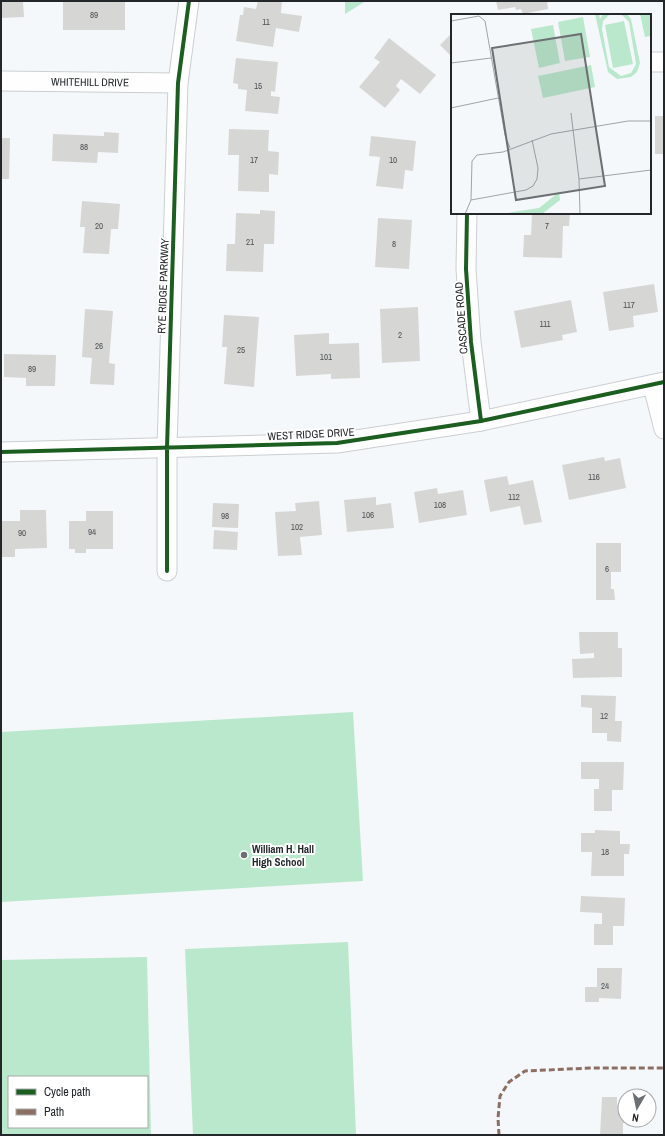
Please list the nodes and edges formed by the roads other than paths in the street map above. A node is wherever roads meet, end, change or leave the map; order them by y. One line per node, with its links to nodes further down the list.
1 (189, 1): 5 (street, RYE RIDGE PARKWAY)
2 (651, 62): 3 (street)
3 (664, 62)
4 (1, 81): 5 (street, WHITEHILL DRIVE)
5 (178, 83): 10 (street, RYE RIDGE PARKWAY)
6 (468, 214): 8 (street, CASCADE ROAD)
7 (659, 384): 8 (street, WEST RIDGE DRIVE); 9 (street)
8 (481, 421): 10 (street, WEST RIDGE DRIVE)
9 (664, 429)
10 (167, 448): 11 (street, WEST RIDGE DRIVE); 12 (street, RYE RIDGE PARKWAY)
11 (1, 452)
12 (167, 571)

